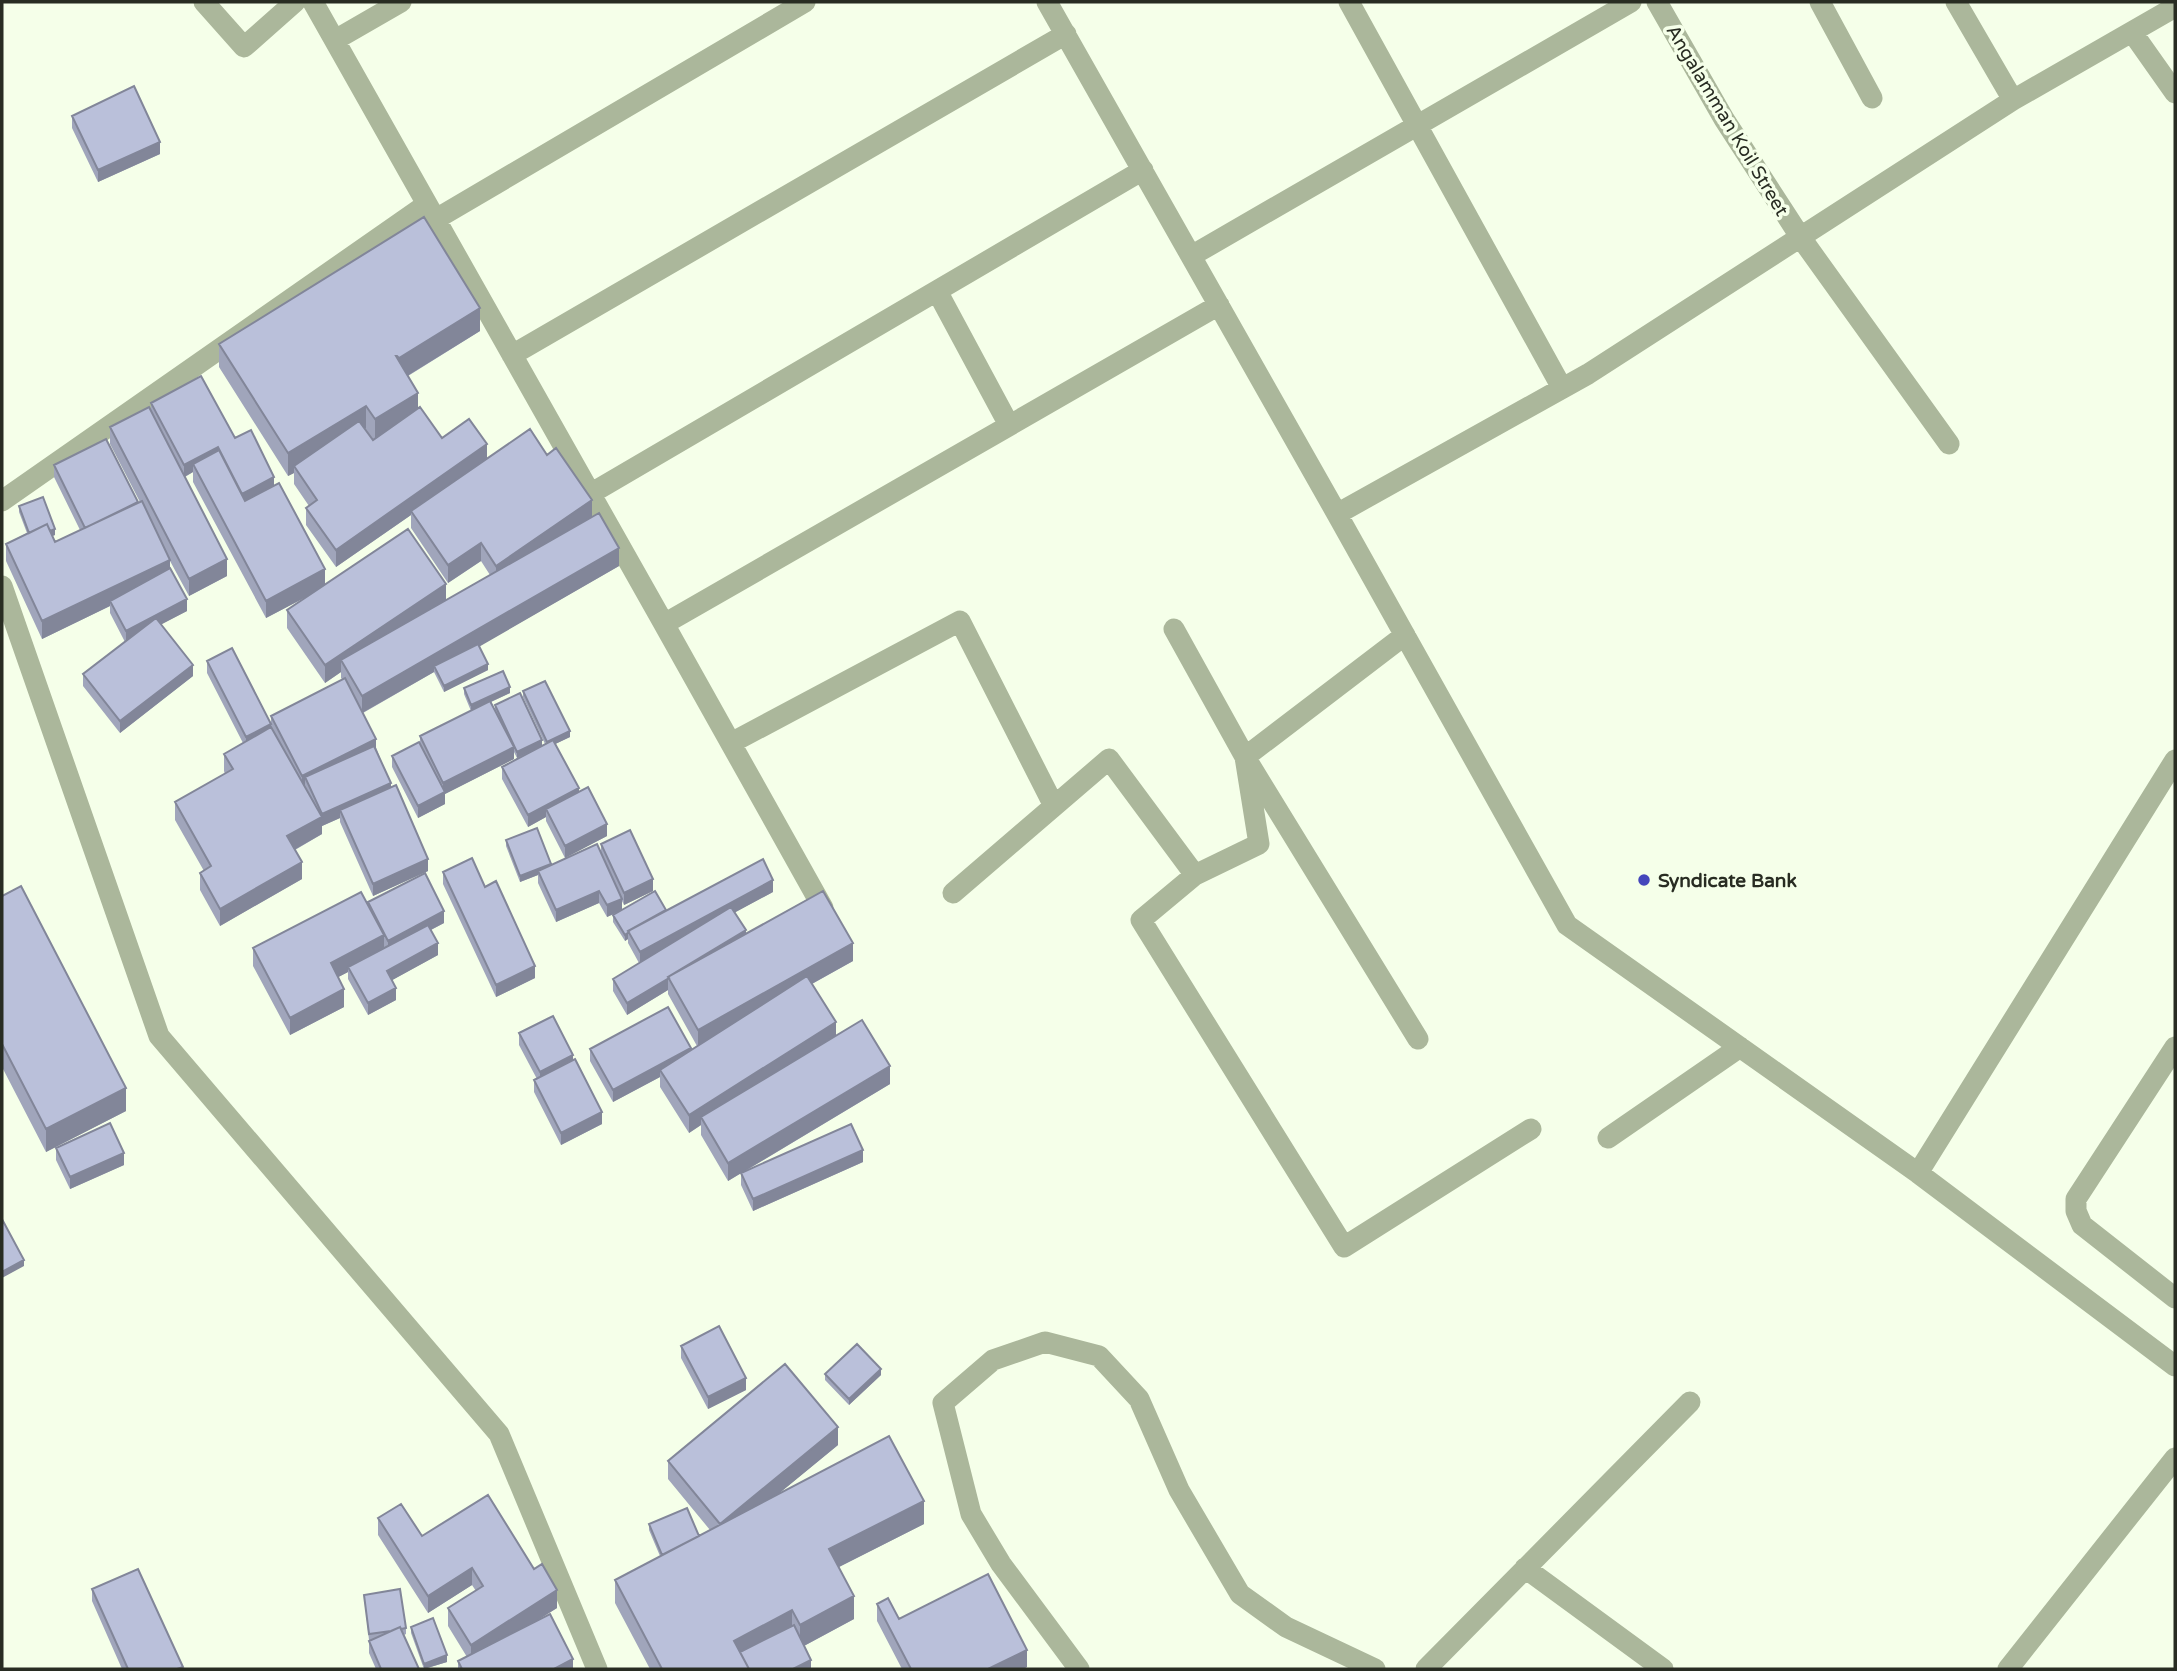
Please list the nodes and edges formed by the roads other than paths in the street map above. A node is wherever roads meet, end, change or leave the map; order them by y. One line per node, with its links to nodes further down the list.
1 (204, 2): 2 (street)
2 (295, 2)
3 (313, 2): 15 (street)
4 (401, 2): 15 (street)
5 (805, 2): 21 (street)
6 (1048, 2): 14 (street)
7 (1349, 2): 19 (street)
8 (1631, 2): 19 (street)
9 (1657, 2): 22 (street, Angalamman Koil Street)
10 (1820, 2): 17 (street)
11 (1956, 2): 18 (street)
12 (2175, 8): 13 (street)
13 (2132, 32): 16 (street); 18 (street)
14 (1066, 34): 20 (street); 26 (street)
15 (335, 40): 21 (street)
16 (2175, 93)
17 (1872, 98)
18 (2013, 100): 22 (street)
19 (1417, 124): 23 (street); 27 (street)
20 (1143, 170): 23 (street); 24 (street)
21 (431, 211): 26 (street); 31 (street)
22 (1801, 238): 27 (street); 29 (street, Angalamman Koil Street)
23 (1191, 256): 25 (street)
24 (937, 290): 28 (street); 30 (street)
25 (1219, 305): 28 (street); 32 (street)
26 (512, 355): 30 (street)
27 (1562, 388): 32 (street)
28 (1009, 425): 34 (street)
29 (1949, 444)
30 (590, 494): 34 (street)
31 (2, 501)
32 (1337, 514): 36 (street)
33 (2, 586): 55 (street)
34 (664, 624): 37 (street)
35 (1174, 629): 38 (street)
36 (1405, 635): 38 (street); 45 (street)
37 (731, 743): 40 (street); 43 (street)
38 (1245, 757): 41 (street); 44 (street)
39 (2175, 760): 49 (street)
40 (1054, 806): 41 (street); 42 (street)
41 (1195, 875): 47 (street)
42 (953, 893)
43 (823, 908)
44 (1418, 1039)
45 (1740, 1047): 48 (street); 49 (street)
46 (2175, 1047): 50 (street)
47 (1531, 1129)
48 (1608, 1138)
49 (1918, 1172): 51 (street)
50 (2175, 1298)
51 (2175, 1366)
52 (1690, 1402): 54 (street)
53 (2175, 1458): 60 (street)
54 (1525, 1568): 58 (street); 59 (street)
55 (597, 1669)
56 (1079, 1669): 57 (street)
57 (1376, 1669)
58 (1426, 1669)
59 (1663, 1669)
60 (2008, 1669)

